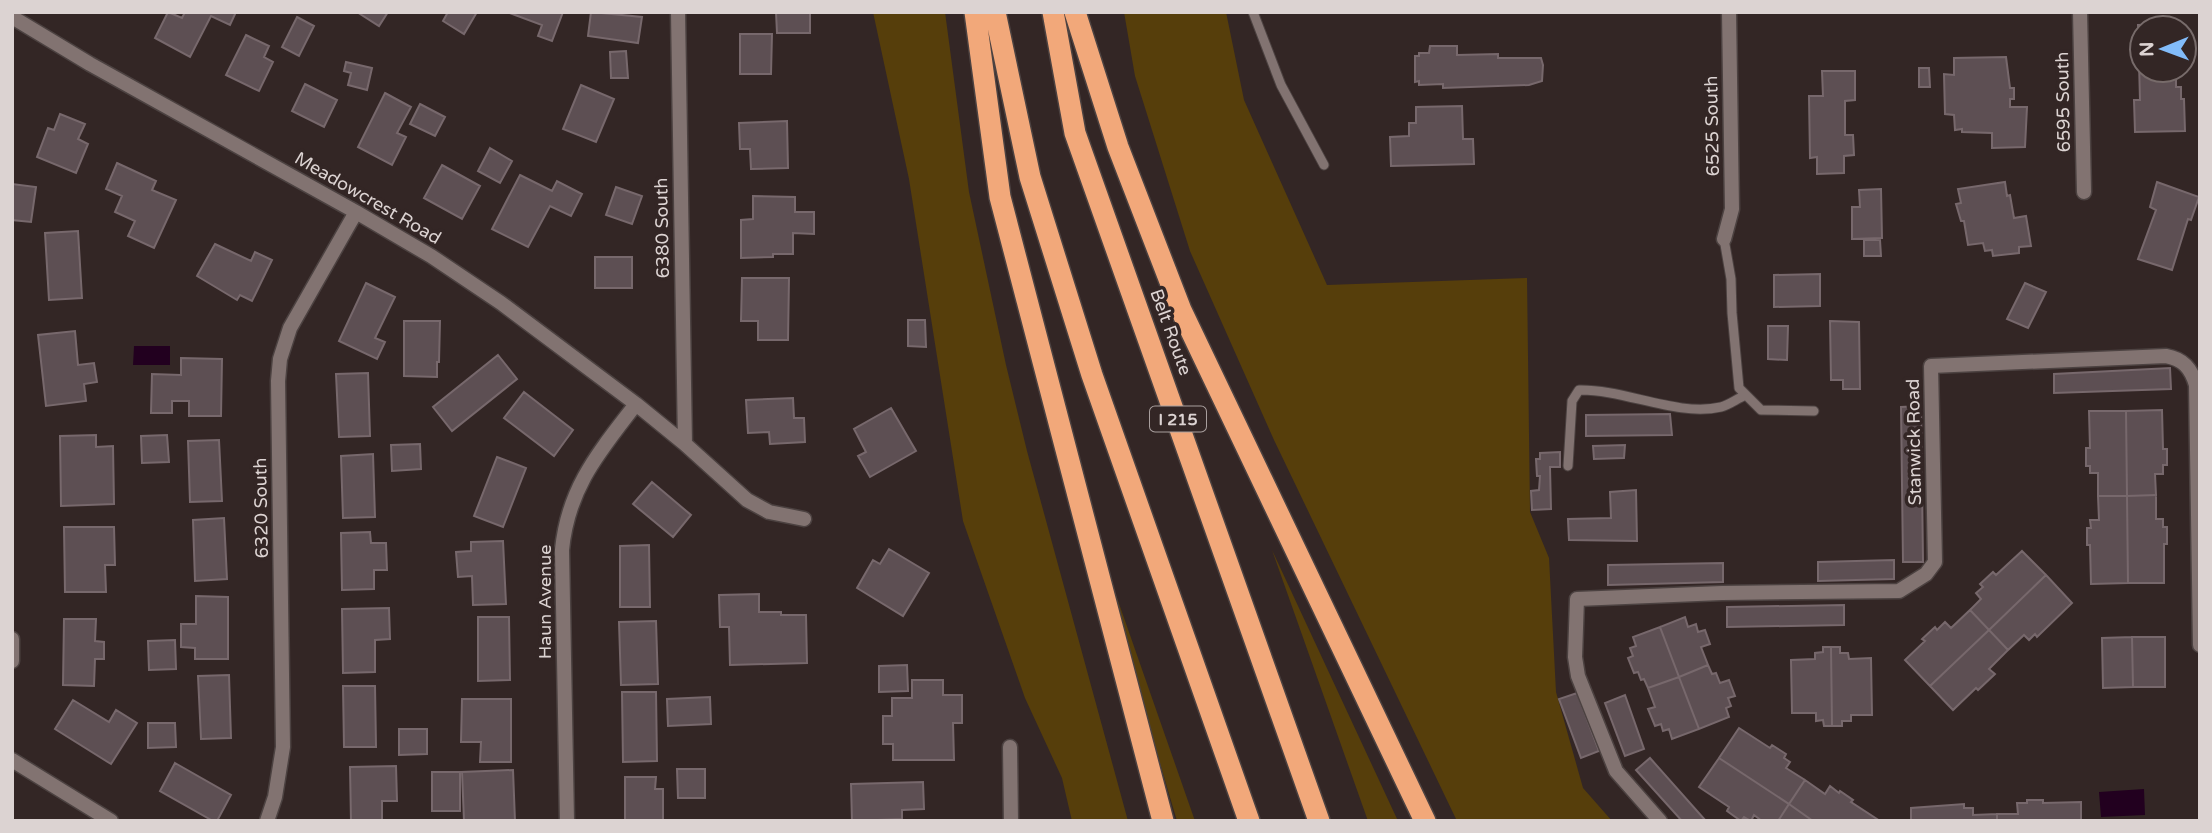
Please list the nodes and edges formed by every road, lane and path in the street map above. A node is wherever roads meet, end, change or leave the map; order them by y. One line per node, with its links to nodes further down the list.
1 (678, 12): 17 (street, 6380 South)
2 (975, 12): 29 (highway)
3 (995, 12): 30 (highway)
4 (1053, 12): 31 (highway, Belt Route / I 215)
5 (1074, 12): 32 (highway)
6 (1254, 12): 10 (lane)
7 (1729, 12): 13 (street, 6525 South)
8 (2080, 12): 11 (street, 6595 South)
9 (12, 17): 12 (street, Meadowcrest Road)
10 (1324, 165)
11 (2084, 192)
12 (356, 212): 15 (street, Meadowcrest Road); 26 (street, 6320 South)
13 (1724, 239): 14 (lane)
14 (1746, 395): 16 (lane); 18 (lane)
15 (636, 404): 17 (street, Meadowcrest Road); 27 (street, Haun Avenue)
16 (1814, 411)
17 (684, 444): 19 (street, Meadowcrest Road)
18 (1568, 466)
19 (804, 519)
20 (12, 639): 22 (street)
21 (2200, 645): 33 (street, Stanwick Road)
22 (12, 661)
23 (1010, 747): 28 (street)
24 (12, 760): 25 (street)
25 (111, 821)
26 (267, 821)
27 (568, 821)
28 (1011, 821)
29 (1163, 821)
30 (1249, 821)
31 (1319, 821)
32 (1425, 821)
33 (1660, 821)

